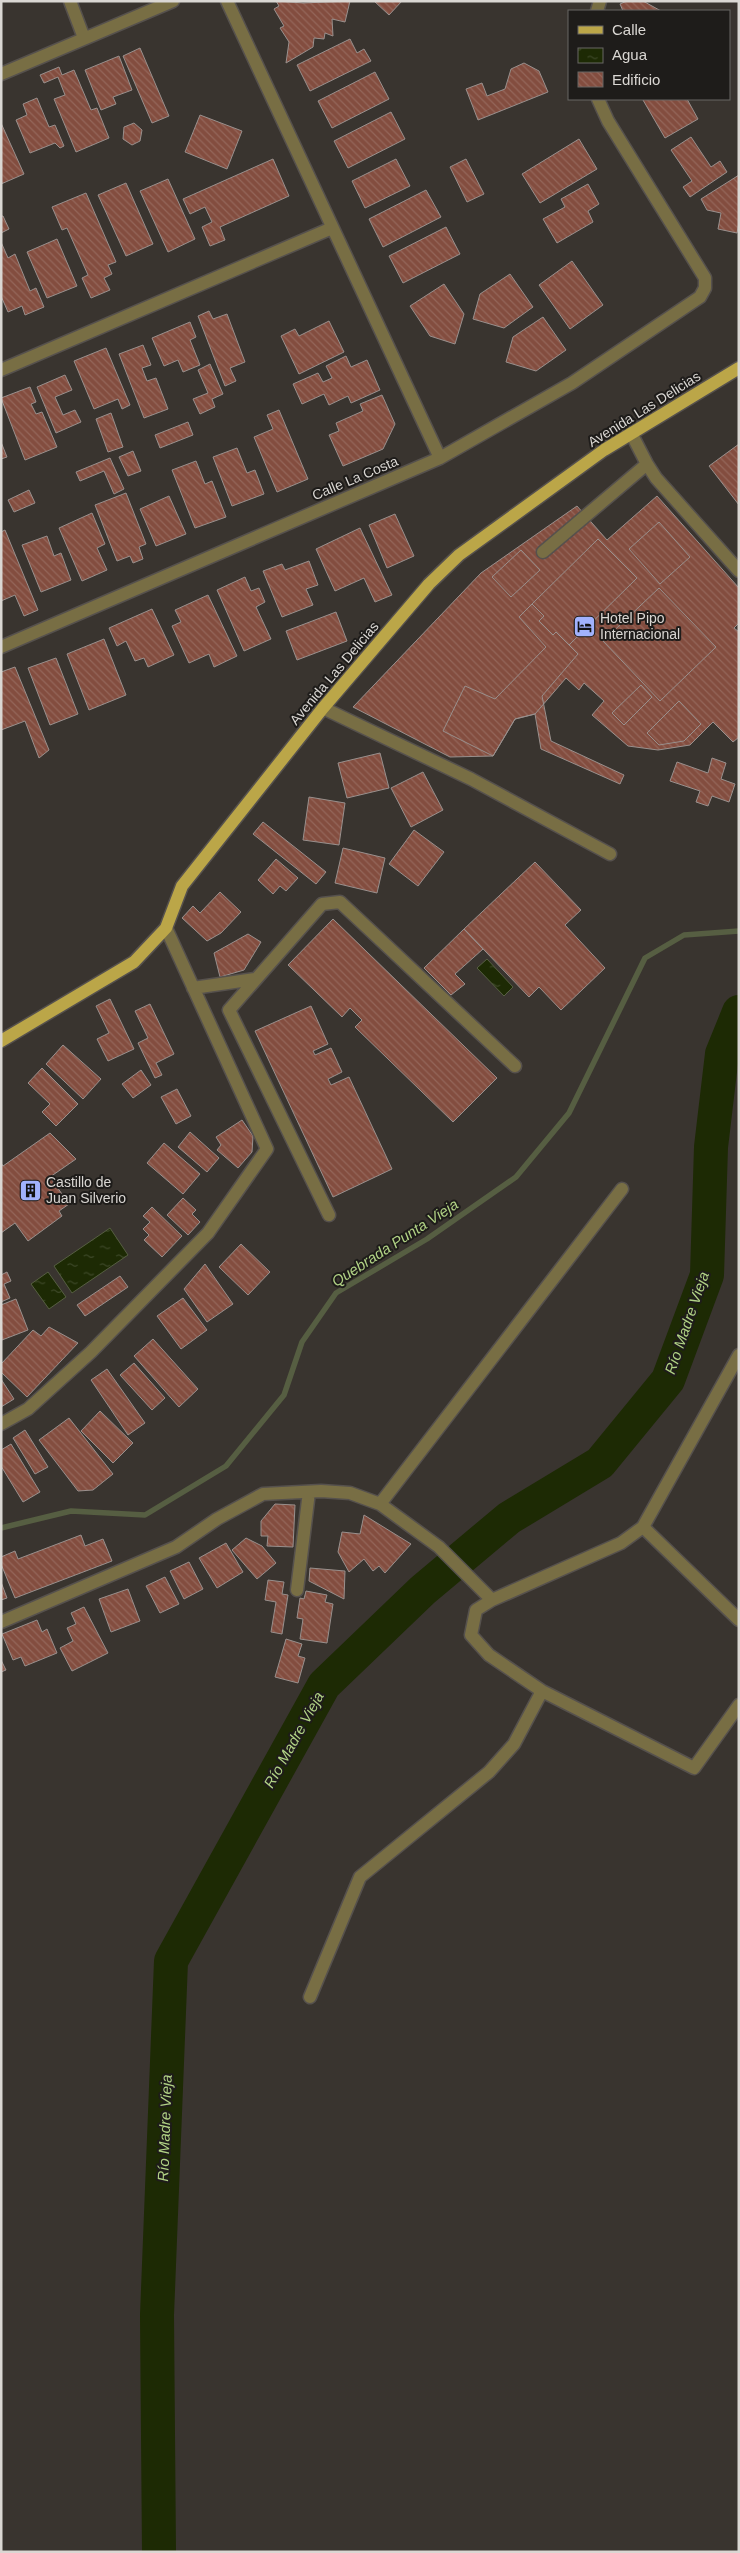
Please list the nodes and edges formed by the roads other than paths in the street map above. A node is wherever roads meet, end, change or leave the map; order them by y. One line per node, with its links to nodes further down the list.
1 (70, 1): 4 (street)
2 (173, 1): 4 (street)
3 (227, 1): 7 (street)
4 (84, 38): 5 (street)
5 (1, 74)
6 (598, 100): 11 (street, Calle La Costa)
7 (332, 228): 9 (street); 11 (street)
8 (739, 368): 10 (main road, Avenida Las Delicias)
9 (1, 370)
10 (631, 433): 12 (street); 16 (main road, Avenida Las Delicias)
11 (440, 458): 15 (street, Calle La Costa)
12 (647, 464): 13 (street); 14 (street)
13 (543, 552)
14 (739, 571)
15 (1, 648)
16 (323, 708): 17 (street); 18 (main road, Avenida Las Delicias)
17 (610, 854)
18 (166, 928): 20 (street); 21 (main road, Avenida Las Delicias)
19 (255, 979): 20 (street); 22 (street); 24 (street)
20 (193, 988): 26 (street)
21 (1, 1042)
22 (515, 1066)
23 (622, 1189): 28 (street)
24 (329, 1215)
25 (739, 1355): 29 (street)
26 (1, 1424)
27 (309, 1492): 28 (street); 30 (street); 33 (street)
28 (380, 1504): 31 (street)
29 (643, 1527): 31 (street); 32 (street)
30 (297, 1590)
31 (492, 1600): 34 (street)
32 (739, 1620)
33 (1, 1622)
34 (542, 1691): 35 (street); 36 (street)
35 (739, 1705)
36 (310, 1997)

